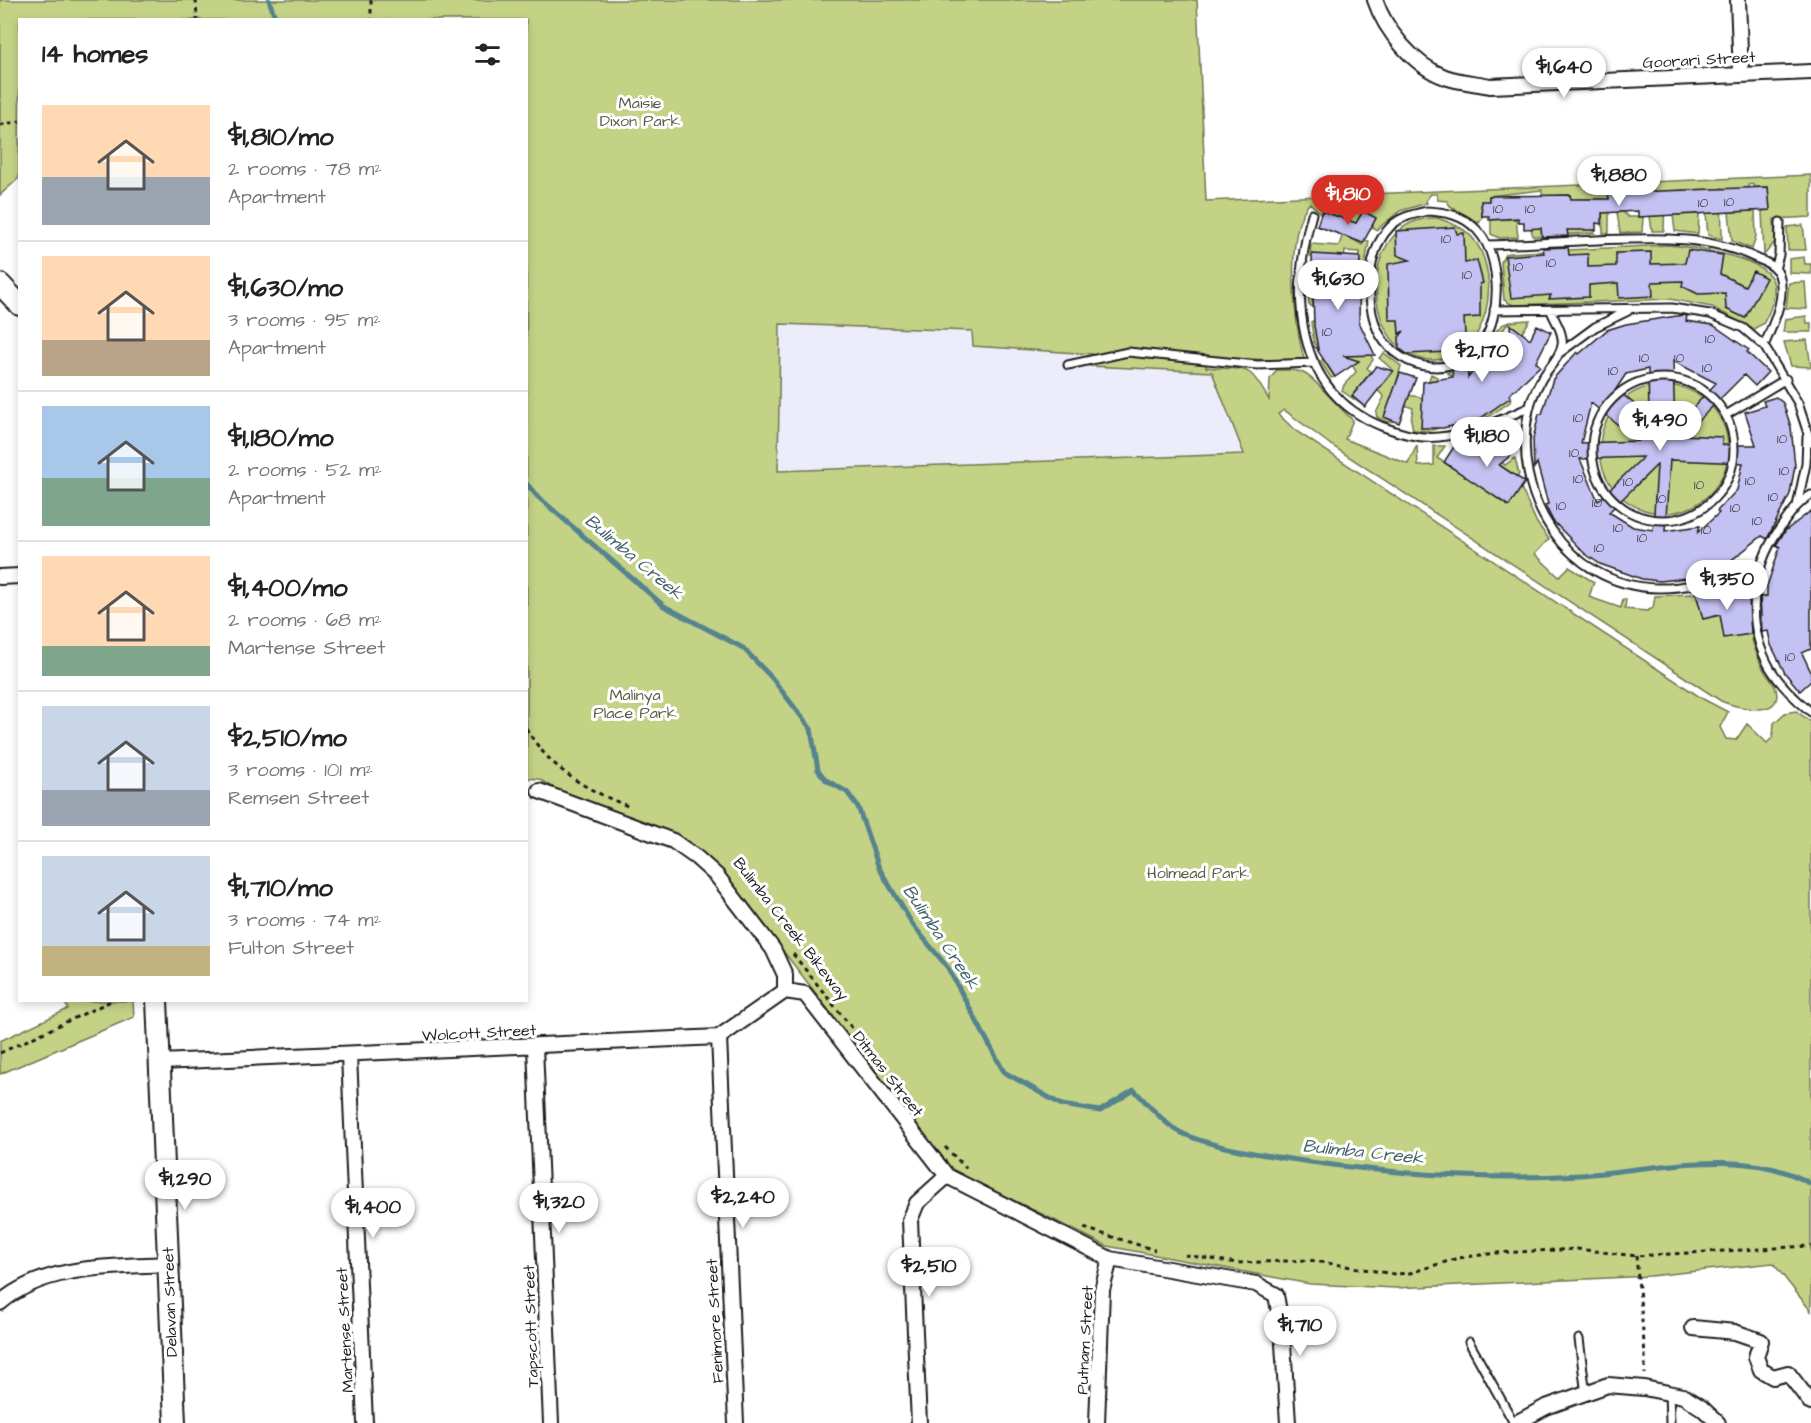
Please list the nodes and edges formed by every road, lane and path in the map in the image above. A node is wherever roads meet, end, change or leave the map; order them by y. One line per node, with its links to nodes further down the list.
1 (196, 0): 5 (path)
2 (371, 0): 6 (path)
3 (1375, 0): 8 (street, Goorari Street)
4 (1738, 0): 8 (street)
5 (197, 18)
6 (371, 18)
7 (1811, 72): 8 (street, Goorari Street)
8 (1741, 75)
9 (18, 121): 10 (path)
10 (0, 125)
11 (1312, 214): 22 (lane)
12 (1780, 222): 14 (lane)
13 (1487, 245): 14 (lane); 18 (lane); 18 (lane)
14 (1775, 269): 20 (lane)
15 (0, 284): 16 (street)
16 (18, 303)
17 (1633, 309): 19 (lane); 20 (lane); 21 (lane)
18 (1494, 310): 19 (lane)
19 (1551, 311): 21 (lane)
20 (1764, 346): 24 (lane)
21 (1557, 356): 25 (lane)
22 (1315, 363): 23 (lane); 25 (lane)
23 (1068, 365)
24 (1786, 379): 26 (lane); 27 (lane)
25 (1530, 407): 30 (lane)
26 (1726, 415): 26 (lane)
27 (1809, 440): 29 (lane)
28 (1811, 495): 29 (lane)
29 (1797, 506): 30 (lane)
30 (1760, 567): 33 (lane)
31 (18, 576): 32 (street)
32 (0, 577)
33 (1811, 712)
34 (528, 731): 36 (path)
35 (539, 790): 38 (street)
36 (631, 808)
37 (788, 946): 46 (path, Bulimba Creek Bikeway)
38 (785, 991): 41 (street); 49 (street, Ditmas Street)
39 (109, 1002): 43 (path)
40 (157, 1002): 45 (street, Delavan Street)
41 (718, 1037): 42 (street, Wolcott Street); 68 (street, Fenimore Street)
42 (535, 1047): 44 (street, Wolcott Street); 67 (street, Tapscott Street)
43 (0, 1053)
44 (349, 1055): 45 (street, Wolcott Street); 66 (street, Martense Street)
45 (160, 1062): 56 (street, Delavan Street)
46 (881, 1064)
47 (943, 1145): 48 (path)
48 (971, 1173)
49 (947, 1176): 55 (street, Ditmas Street); 69 (street)
50 (1076, 1225): 52 (path)
51 (1811, 1246): 54 (path)
52 (1156, 1251)
53 (1179, 1254): 54 (path)
54 (1636, 1256): 61 (path)
55 (1110, 1259): 70 (street, Putnam Street); 71 (street, Ditmas Street)
56 (168, 1264): 57 (street); 65 (street, Delavan Street)
57 (0, 1303)
58 (1693, 1328): 64 (street)
59 (1579, 1339): 63 (lane)
60 (1469, 1342): 72 (lane)
61 (1644, 1388): 62 (street); 63 (street)
62 (1669, 1392): 73 (lane); 74 (street)
63 (1586, 1395): 72 (street)
64 (1811, 1403)
65 (175, 1423)
66 (365, 1423)
67 (551, 1423)
68 (736, 1423)
69 (919, 1423)
70 (1097, 1423)
71 (1288, 1423)
72 (1515, 1423)
73 (1670, 1423)
74 (1718, 1423)

